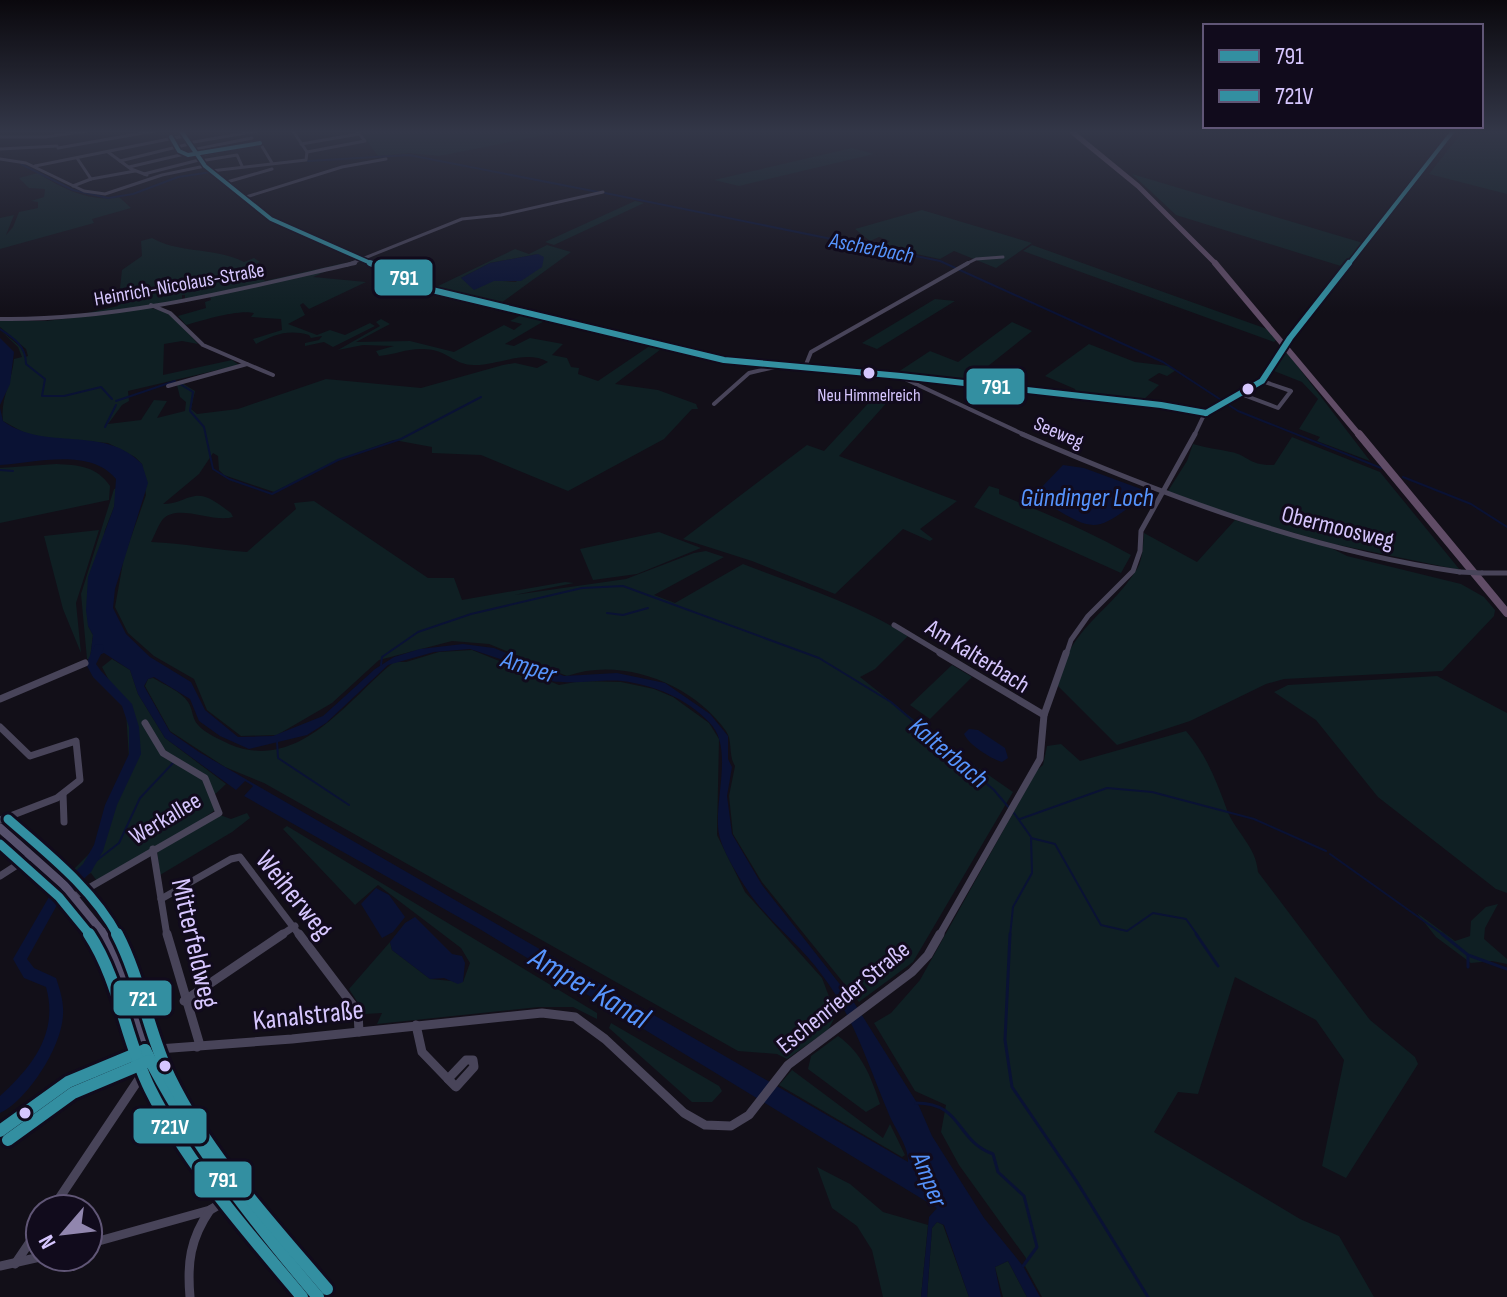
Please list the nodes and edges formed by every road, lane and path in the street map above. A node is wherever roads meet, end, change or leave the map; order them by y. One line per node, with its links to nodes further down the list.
1 (239, 192): 6 (street)
2 (262, 192): 6 (street)
3 (601, 192): 8 (street, Heinrich-Nicolaus-Straße)
4 (1146, 192): 23 (highway)
5 (1405, 192): 16 (street, bridge)
6 (246, 197): 8 (street)
7 (1003, 257): 13 (street)
8 (361, 261): 9 (street, Heinrich-Nicolaus-Straße); 12 (street)
9 (151, 305): 10 (street, Heinrich-Nicolaus-Straße); 11 (street)
10 (0, 319)
11 (247, 364): 14 (street); 17 (street)
12 (779, 366): 13 (street); 19 (street)
13 (805, 367): 15 (street)
14 (273, 375)
15 (901, 376): 20 (street); 21 (street, Seeweg)
16 (1262, 381): 18 (street); 18 (street)
17 (168, 386)
18 (1241, 394): 20 (street)
19 (714, 404)
20 (1206, 413): 21 (street, Eschenrieder Straße)
21 (1165, 492): 22 (street, Obermoosweg, bridge); 27 (street, Eschenrieder Straße)
22 (1507, 573)
23 (1507, 613)
24 (894, 625): 27 (street, Am Kalterbach)
25 (85, 663): 26 (street)
26 (0, 699)
27 (1044, 715): 41 (street, Eschenrieder Straße)
28 (145, 723): 34 (street, Werkallee)
29 (0, 727): 30 (street)
30 (63, 794): 31 (street); 32 (street)
31 (0, 820)
32 (64, 822)
33 (0, 828): 35 (main road)
34 (153, 849): 37 (street, Werkallee); 38 (street, Mitterfeldweg)
35 (31, 856): 36 (street); 37 (main road)
36 (0, 876)
37 (69, 892): 45 (main road)
38 (161, 899): 39 (street, Weiherweg); 40 (street, Mitterfeldweg)
39 (295, 926): 40 (street); 43 (street, Weiherweg)
40 (184, 1001): 44 (street, Mitterfeldweg)
41 (475, 1019): 42 (street, Kanalstraße)
42 (416, 1025): 43 (street, Kanalstraße); 47 (street)
43 (359, 1032): 44 (street, Kanalstraße)
44 (197, 1047): 45 (street, Kanalstraße)
45 (145, 1050): 48 (street, Kanalstraße); 50 (main road)
46 (139, 1079): 49 (street)
47 (448, 1079)
48 (0, 1131)
49 (63, 1193)
50 (234, 1196): 51 (street); 58 (main road)
51 (210, 1210): 52 (street); 57 (street)
52 (104, 1240)
53 (24, 1251): 55 (street)
54 (24, 1261): 55 (street)
55 (15, 1264): 56 (street)
56 (0, 1266)
57 (190, 1297)
58 (318, 1297)

